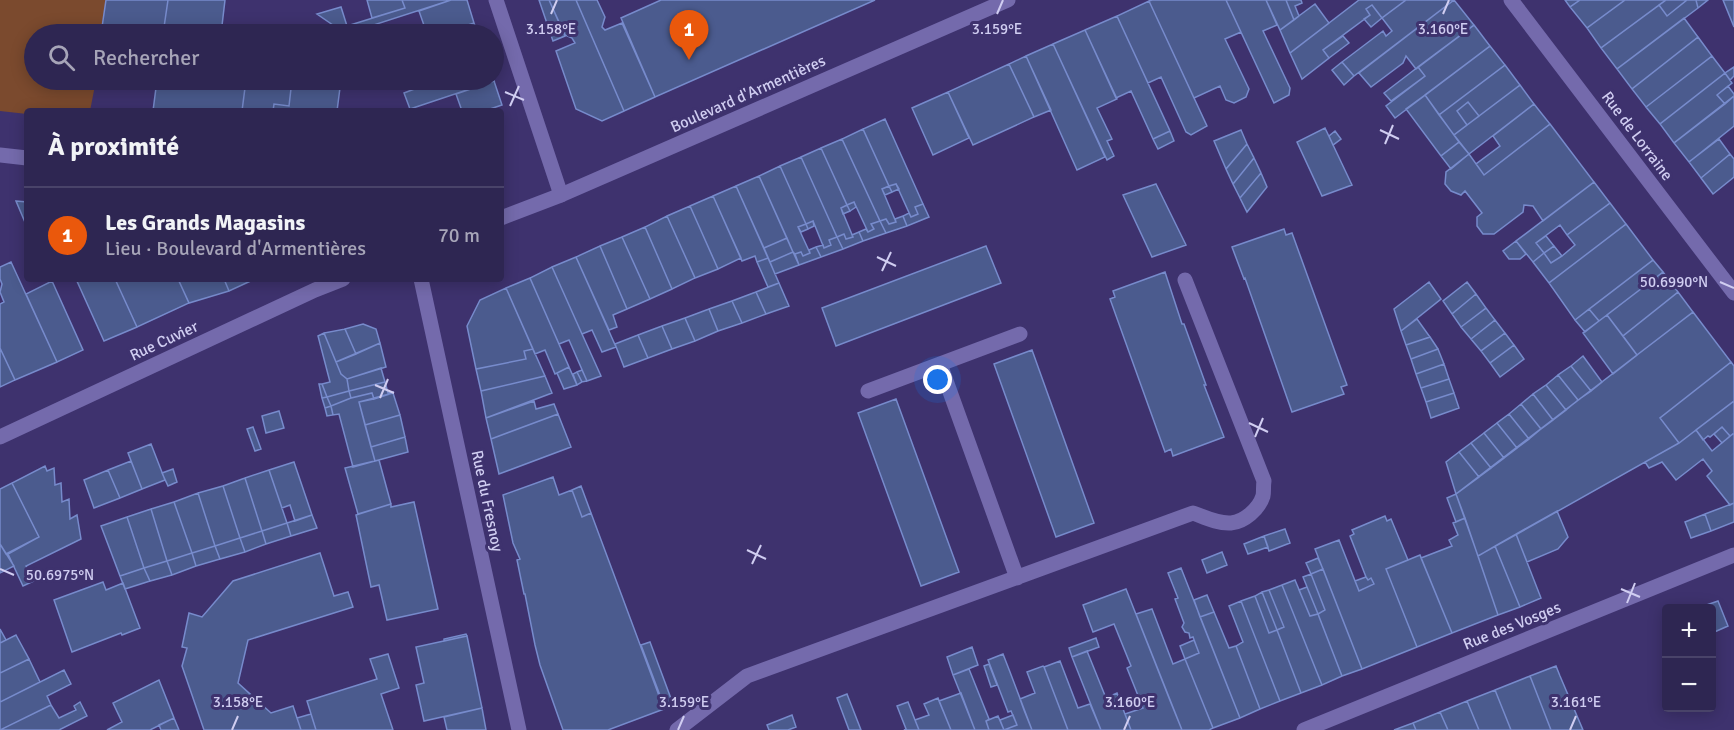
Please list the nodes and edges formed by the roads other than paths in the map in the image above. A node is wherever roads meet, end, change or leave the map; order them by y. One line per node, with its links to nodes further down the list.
1 (496, 0): 6 (street)
2 (1008, 0): 6 (street, Boulevard d'Armentières)
3 (1511, 0): 11 (street, Rue de Lorraine)
4 (0, 155): 5 (street)
5 (24, 158)
6 (561, 195): 7 (street, Boulevard d'Armentières)
7 (504, 217)
8 (1185, 280): 17 (street)
9 (335, 282): 15 (street, Rue Cuvier)
10 (422, 282): 18 (street, Rue du Fresnoy)
11 (1734, 294)
12 (1020, 334): 13 (street)
13 (940, 364): 14 (street); 17 (street)
14 (868, 391)
15 (0, 437)
16 (1734, 555): 20 (street, Rue des Vosges)
17 (1017, 578): 19 (street)
18 (519, 730)
19 (677, 730)
20 (1304, 730)

